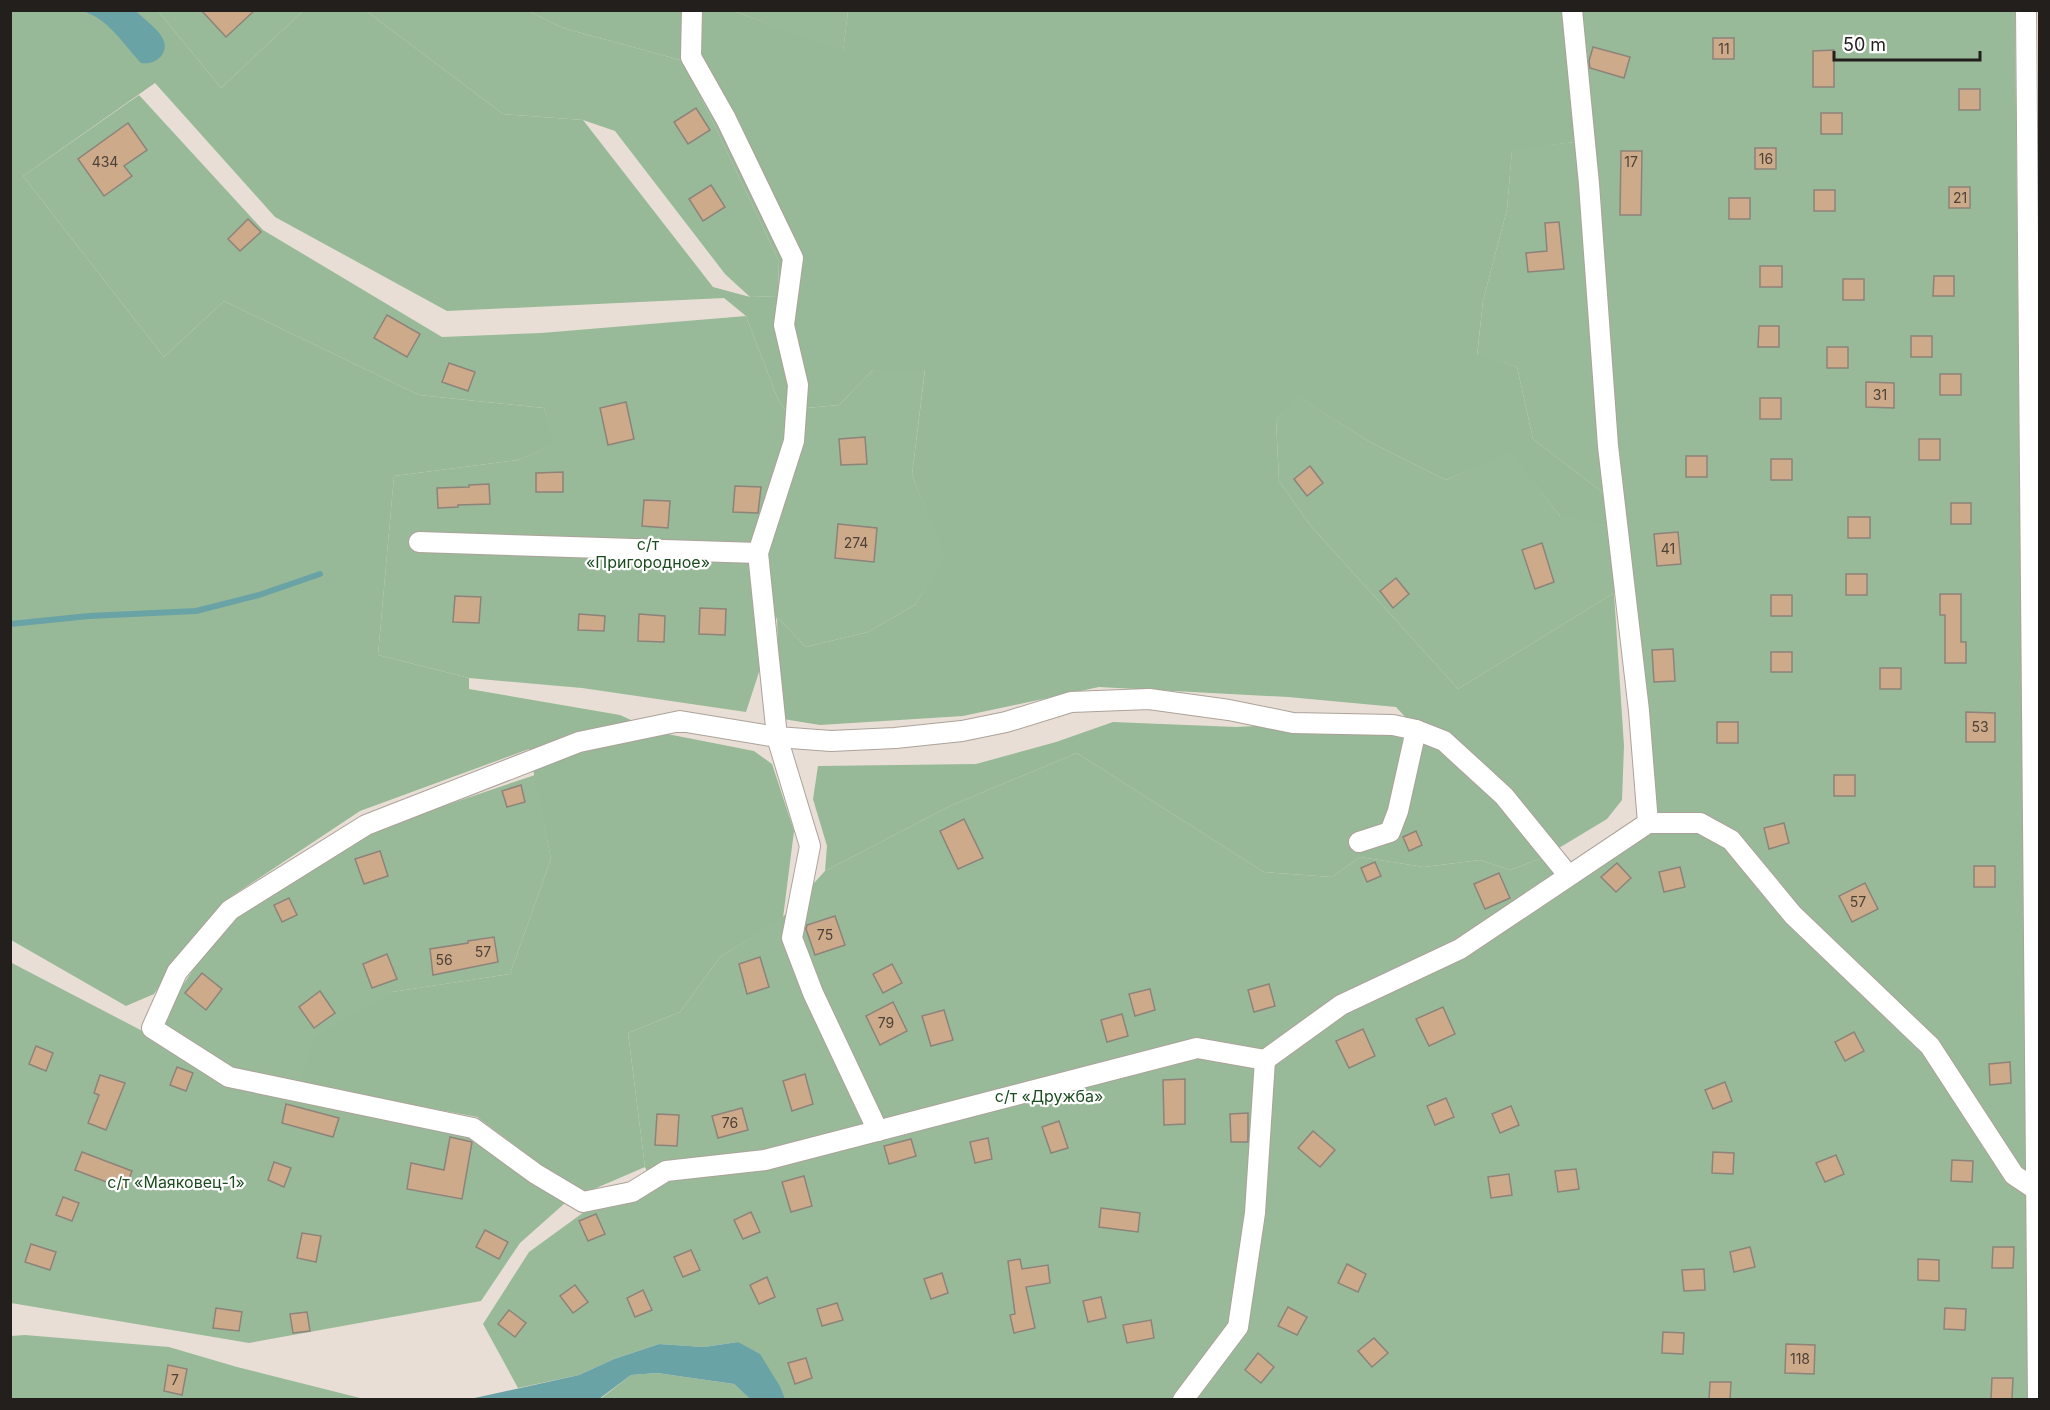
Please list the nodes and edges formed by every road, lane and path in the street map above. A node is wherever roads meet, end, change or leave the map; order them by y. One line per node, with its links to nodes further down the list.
1 (692, 10): 5 (street)
2 (1572, 10): 8 (street)
3 (2026, 10): 13 (street)
4 (419, 542): 5 (street)
5 (758, 553): 7 (street)
6 (1416, 730): 7 (street); 9 (street); 10 (street)
7 (777, 737): 12 (street); 12 (street)
8 (1648, 823): 10 (street); 13 (street)
9 (1359, 842)
10 (1569, 876): 11 (street)
11 (1265, 1060): 12 (street); 14 (street)
12 (878, 1131)
13 (2035, 1190): 15 (street)
14 (1183, 1400)
15 (2038, 1400)

